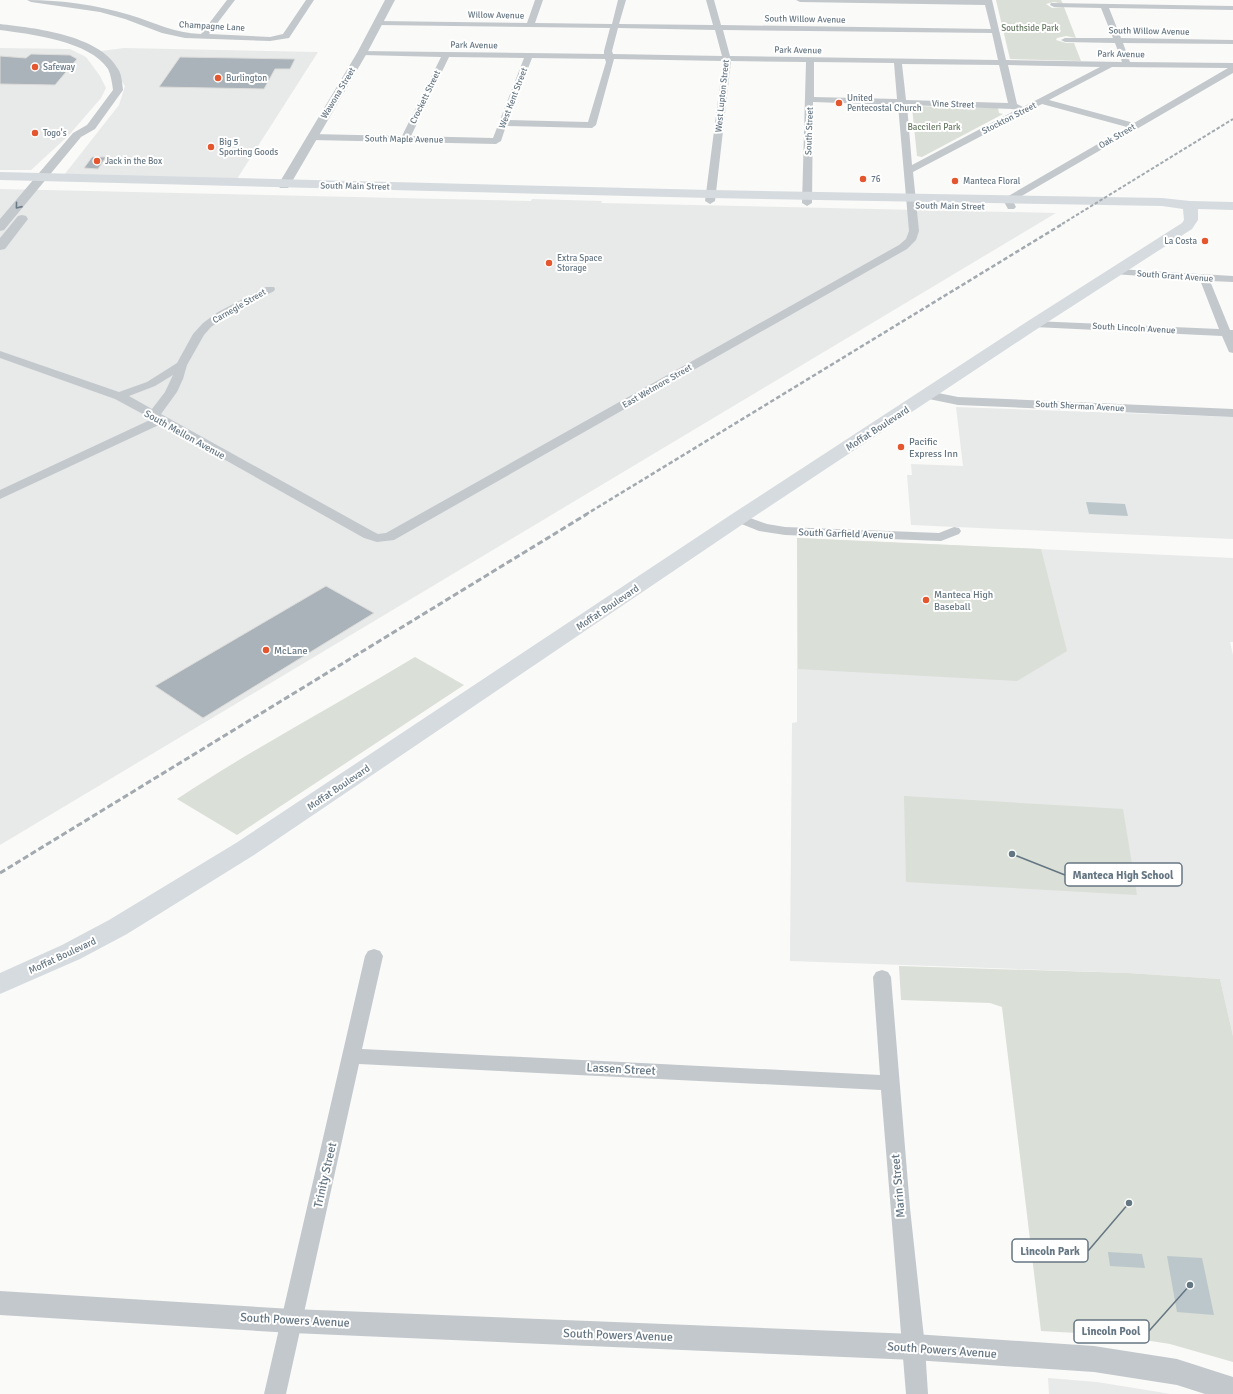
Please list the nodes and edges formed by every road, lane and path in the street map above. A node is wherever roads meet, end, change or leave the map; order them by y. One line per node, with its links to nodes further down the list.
1 (31, 0): 19 (street, Champagne Lane)
2 (231, 0): 19 (street)
3 (310, 0): 19 (street, Champagne Lane)
4 (390, 0): 13 (street, Wawona Street)
5 (539, 0): 14 (street)
6 (622, 0): 15 (street)
7 (710, 0): 17 (street, West Lupton Street)
8 (800, 0): 9 (street)
9 (988, 1): 18 (street)
10 (1054, 5): 11 (street)
11 (1104, 6): 12 (street); 21 (street)
12 (1233, 8)
13 (378, 23): 14 (street, Willow Avenue); 23 (street, Wawona Street)
14 (530, 25): 15 (street, Willow Avenue)
15 (615, 26): 17 (street, South Willow Avenue); 26 (street)
16 (0, 27): 46 (street)
17 (719, 28): 18 (street, South Willow Avenue); 27 (street, West Lupton Street)
18 (995, 31): 30 (street)
19 (203, 37)
20 (1065, 40): 21 (street, South Willow Avenue)
21 (1118, 41): 22 (street, South Willow Avenue); 32 (street)
22 (1233, 42)
23 (362, 53): 24 (street, Park Avenue); 41 (street, Wawona Street)
24 (446, 55): 25 (street, Park Avenue); 42 (street, Crockett Street)
25 (529, 56): 26 (street, Park Avenue); 39 (street, West Kent Street)
26 (610, 57): 27 (street, Park Avenue); 39 (street)
27 (727, 58): 28 (street, Park Avenue); 51 (street, West Lupton Street)
28 (810, 60): 29 (street, Park Avenue); 34 (street, South Street)
29 (898, 61): 30 (street, Park Avenue); 36 (street, East Wetmore Street)
30 (1002, 62): 31 (street, Park Avenue); 37 (street)
31 (1111, 64): 32 (street, Park Avenue); 35 (street, Stockton Street)
32 (1127, 64): 33 (street, Park Avenue)
33 (1233, 67): 40 (street, Oak Street)
34 (810, 99): 36 (street, Vine Street); 52 (street, South Street)
35 (1042, 101): 38 (street, Stockton Street); 40 (street)
36 (902, 102): 37 (street, Vine Street); 44 (street, East Wetmore Street)
37 (1012, 106): 38 (street, Vine Street)
38 (1024, 110): 44 (street, Stockton Street)
39 (503, 123): 43 (street, West Kent Street)
40 (1134, 126): 54 (street, Oak Street)
41 (312, 137): 42 (street, South Maple Avenue); 48 (street, Wawona Street)
42 (405, 139): 43 (street, South Maple Avenue)
43 (496, 141)
44 (908, 171): 53 (street, East Wetmore Street)
45 (0, 176): 46 (main road, South Main Street)
46 (46, 182): 47 (main road, South Main Street); 48 (main road, South Main Street); 49 (main road, South Main Street); 57 (street, one-way to 57); 58 (street)
47 (0, 184)
48 (284, 185): 49 (main road); 50 (main road, South Main Street)
49 (231, 189): 50 (main road, South Main Street)
50 (477, 191): 51 (main road, South Main Street)
51 (710, 198): 52 (main road, South Main Street)
52 (807, 200): 53 (main road, South Main Street)
53 (911, 201): 54 (main road, South Main Street); 75 (street, East Wetmore Street)
54 (1010, 203): 55 (main road, South Main Street)
55 (1190, 205): 56 (main road, South Main Street); 59 (main road, Moffat Boulevard)
56 (1233, 206)
57 (0, 227)
58 (0, 246)
59 (1117, 272): 60 (street, South Grant Avenue); 63 (main road, Moffat Boulevard)
60 (1204, 278): 61 (street, South Grant Avenue); 64 (street)
61 (1233, 279)
62 (270, 289): 67 (street, Carnegie Street)
63 (1034, 324): 64 (street, South Lincoln Avenue); 68 (main road, Moffat Boulevard)
64 (1230, 333): 65 (street)
65 (1233, 350)
66 (0, 354): 69 (street, South Mellon Avenue)
67 (181, 365): 69 (street, Carnegie Street); 71 (street)
68 (928, 395): 70 (street, South Sherman Avenue); 73 (main road, Moffat Boulevard)
69 (119, 396): 71 (street, South Mellon Avenue)
70 (1233, 413)
71 (156, 418): 72 (street); 75 (street, South Mellon Avenue)
72 (0, 495)
73 (739, 518): 74 (street, South Garfield Avenue); 78 (main road, Moffat Boulevard)
74 (954, 531)
75 (363, 532)
76 (374, 956): 79 (street, Trinity Street)
77 (882, 977): 80 (street, Marin Street)
78 (0, 984)
79 (352, 1056): 80 (street, Lassen Street); 82 (street, Trinity Street)
80 (890, 1083): 83 (street, Marin Street)
81 (0, 1303): 82 (street, South Powers Avenue)
82 (292, 1321): 83 (street, South Powers Avenue); 85 (street, Trinity Street)
83 (914, 1347): 84 (street, South Powers Avenue); 86 (street, Marin Street)
84 (1233, 1390)
85 (275, 1394)
86 (917, 1394)

